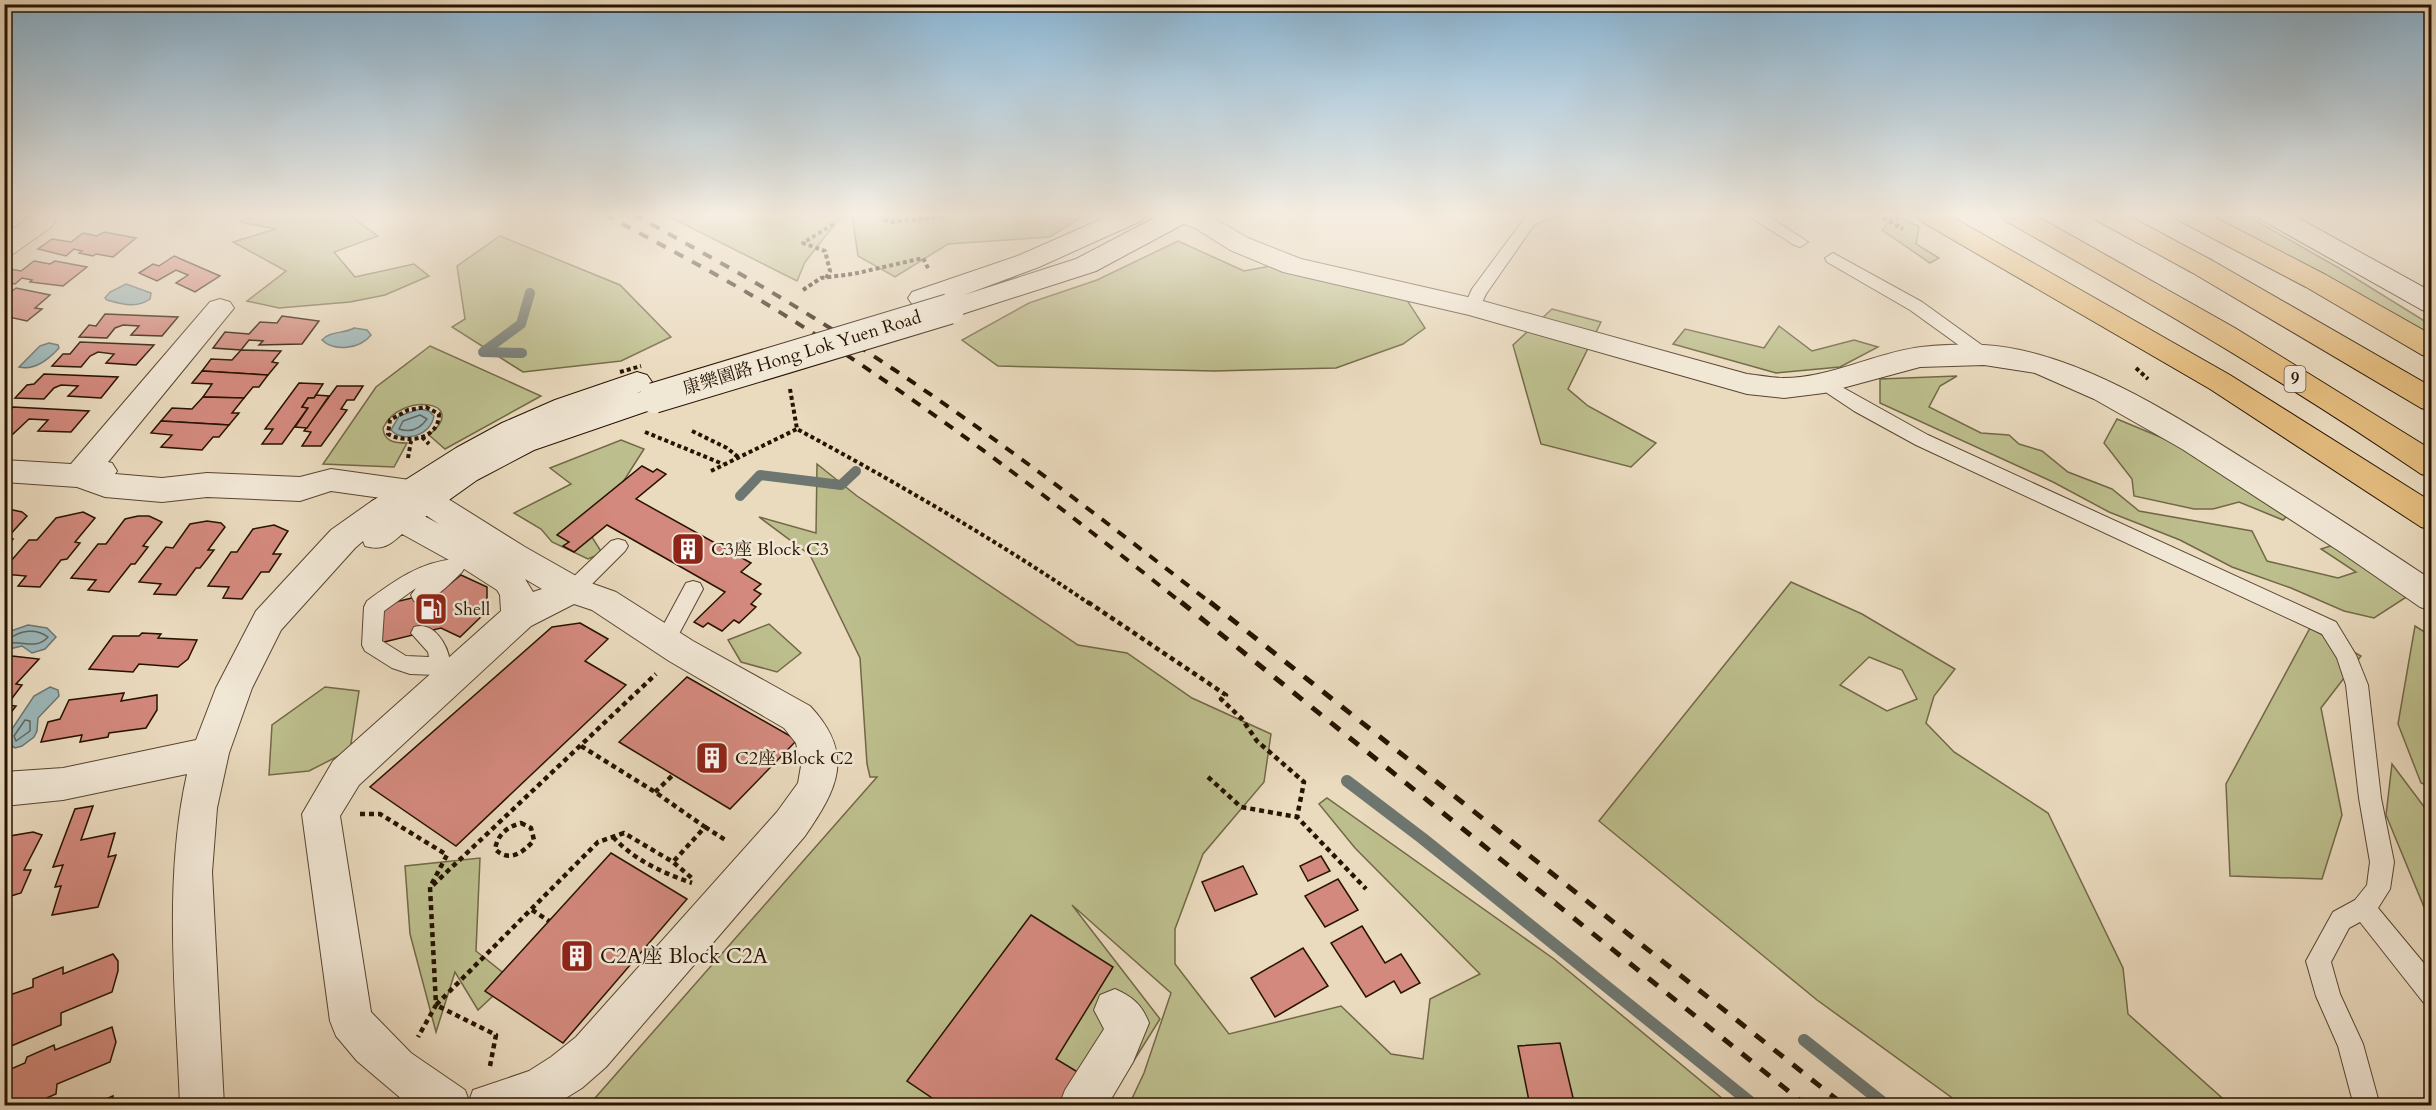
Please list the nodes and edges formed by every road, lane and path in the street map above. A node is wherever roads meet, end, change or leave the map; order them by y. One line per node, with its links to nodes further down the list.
1 (829, 266): 13 (path)
2 (889, 266): 13 (path)
3 (1017, 266): 22 (street, 康樂園路 Hong Lok Yuen Road)
4 (1084, 266): 22 (street, 康樂園路 Hong Lok Yuen Road, bridge)
5 (1293, 266): 16 (street)
6 (1498, 266): 16 (lane)
7 (1846, 266): 19 (lane)
8 (2018, 266): 36 (highway)
9 (2106, 266): 31 (highway, 9)
10 (2201, 266): 23 (highway)
11 (2287, 266): 18 (highway)
12 (2364, 266): 15 (street)
13 (826, 278): 14 (path)
14 (803, 291)
15 (2432, 304)
16 (1472, 307): 21 (street)
17 (220, 308): 34 (street)
18 (2432, 348)
19 (1984, 356): 21 (street); 42 (street)
20 (789, 382): 25 (path)
21 (1824, 383): 61 (lane)
22 (645, 390): 35 (street, 康樂園路 Hong Lok Yuen Road)
23 (2432, 401)
24 (638, 429): 30 (path)
25 (797, 429): 29 (path); 54 (path)
26 (692, 431): 29 (path)
27 (422, 437): 27 (path); 28 (path)
28 (435, 451)
29 (738, 457): 30 (path)
30 (723, 464): 33 (path)
31 (2432, 466)
32 (4, 471): 34 (street)
33 (711, 471)
34 (79, 476): 35 (street)
35 (405, 504): 38 (street); 40 (street); 48 (street, 康樂園路 Hong Lok Yuen Road)
36 (2432, 518)
37 (618, 546): 40 (lane)
38 (462, 562): 41 (lane); 43 (street); 46 (lane)
39 (693, 589): 45 (lane)
40 (573, 590): 43 (street); 45 (street)
41 (421, 595)
42 (2432, 598)
43 (519, 616): 46 (street)
44 (421, 633): 46 (lane)
45 (673, 646): 47 (path); 71 (street)
46 (447, 669): 53 (street)
47 (581, 746): 52 (path); 55 (path)
48 (210, 753): 51 (street); 69 (street)
49 (673, 775): 52 (path)
50 (1208, 777): 54 (path)
51 (4, 789)
52 (655, 792): 58 (path)
53 (321, 814): 59 (path); 68 (street)
54 (1298, 817): 60 (path)
55 (495, 827): 56 (path); 59 (path)
56 (502, 832): 56 (path)
57 (614, 837): 58 (path); 58 (path); 62 (path)
58 (673, 862)
59 (430, 887): 65 (path)
60 (1366, 889)
61 (2363, 908): 64 (lane); 73 (lane)
62 (532, 910): 63 (path); 65 (path)
63 (549, 921)
64 (2432, 993)
65 (436, 1005): 67 (path); 68 (path)
66 (1114, 1010): 72 (street)
67 (490, 1065)
68 (399, 1069): 70 (street)
69 (202, 1106)
70 (449, 1106)
71 (489, 1106)
72 (1081, 1106)
73 (2367, 1106)

